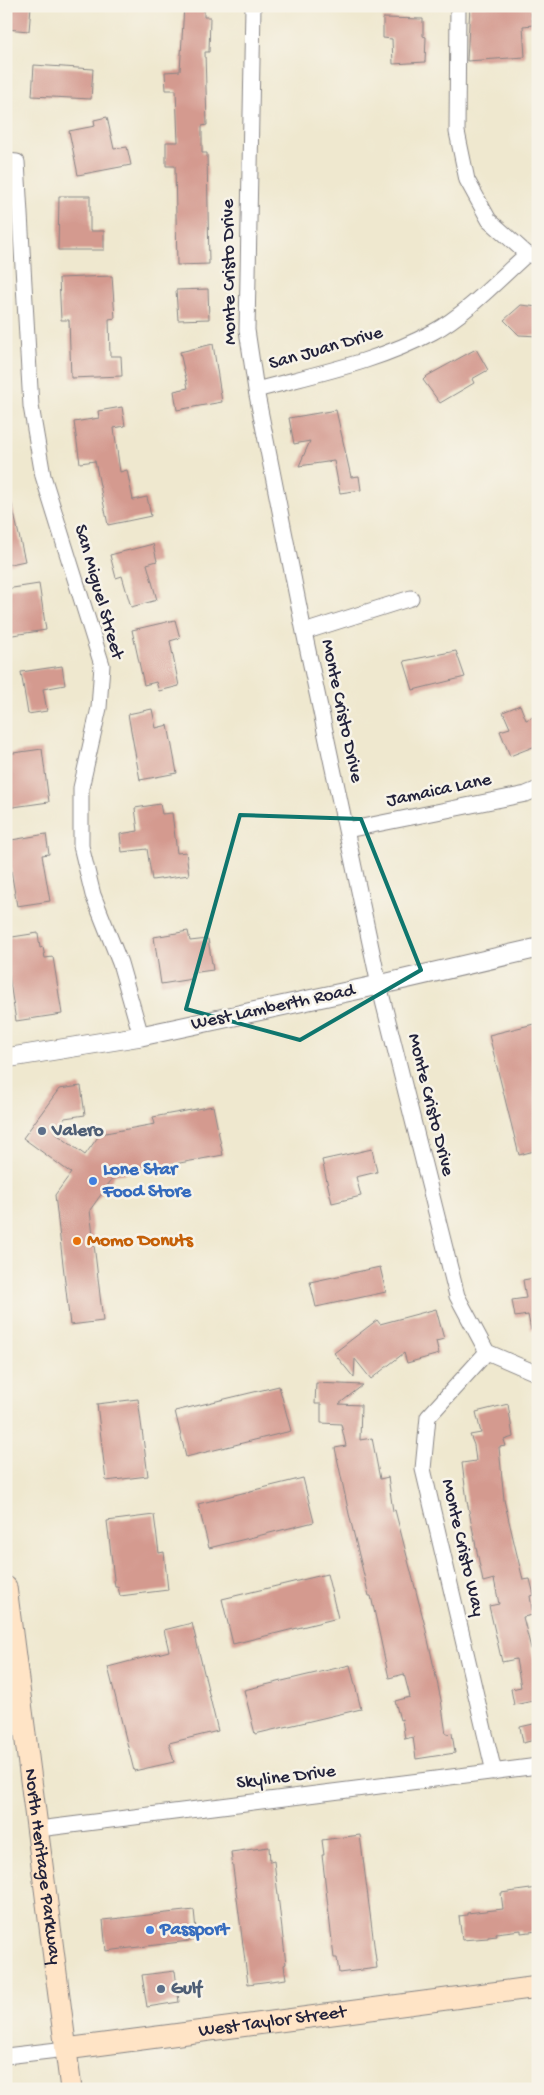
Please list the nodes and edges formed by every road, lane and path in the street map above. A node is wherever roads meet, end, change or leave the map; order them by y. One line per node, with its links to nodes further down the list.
1 (253, 6): 5 (street, Monte Cristo Drive)
2 (458, 6): 4 (street)
3 (6, 162): 12 (street, San Miguel Street)
4 (532, 256): 5 (street, San Juan Drive)
5 (256, 390): 7 (street, Monte Cristo Drive)
6 (411, 598): 7 (street)
7 (304, 632): 9 (street, Monte Cristo Drive)
8 (538, 789): 9 (street, Jamaica Lane)
9 (347, 830): 11 (street, Monte Cristo Drive)
10 (538, 948): 11 (street, West Lamberth Road)
11 (379, 985): 12 (street, West Lamberth Road); 14 (street, Monte Cristo Drive)
12 (141, 1036): 13 (street, West Lamberth Road)
13 (6, 1058)
14 (487, 1352): 15 (street); 18 (street, Monte Cristo Way)
15 (538, 1374)
16 (6, 1587): 19 (main road, North Heritage Parkway)
17 (538, 1766): 18 (street, Skyline Drive)
18 (494, 1772): 19 (street, Skyline Drive)
19 (39, 1829): 21 (main road, North Heritage Parkway)
20 (538, 1987): 21 (main road, West Taylor Street)
21 (66, 2049): 22 (street, West Taylor Street); 23 (main road, North Heritage Parkway)
22 (6, 2056)
23 (71, 2089)

